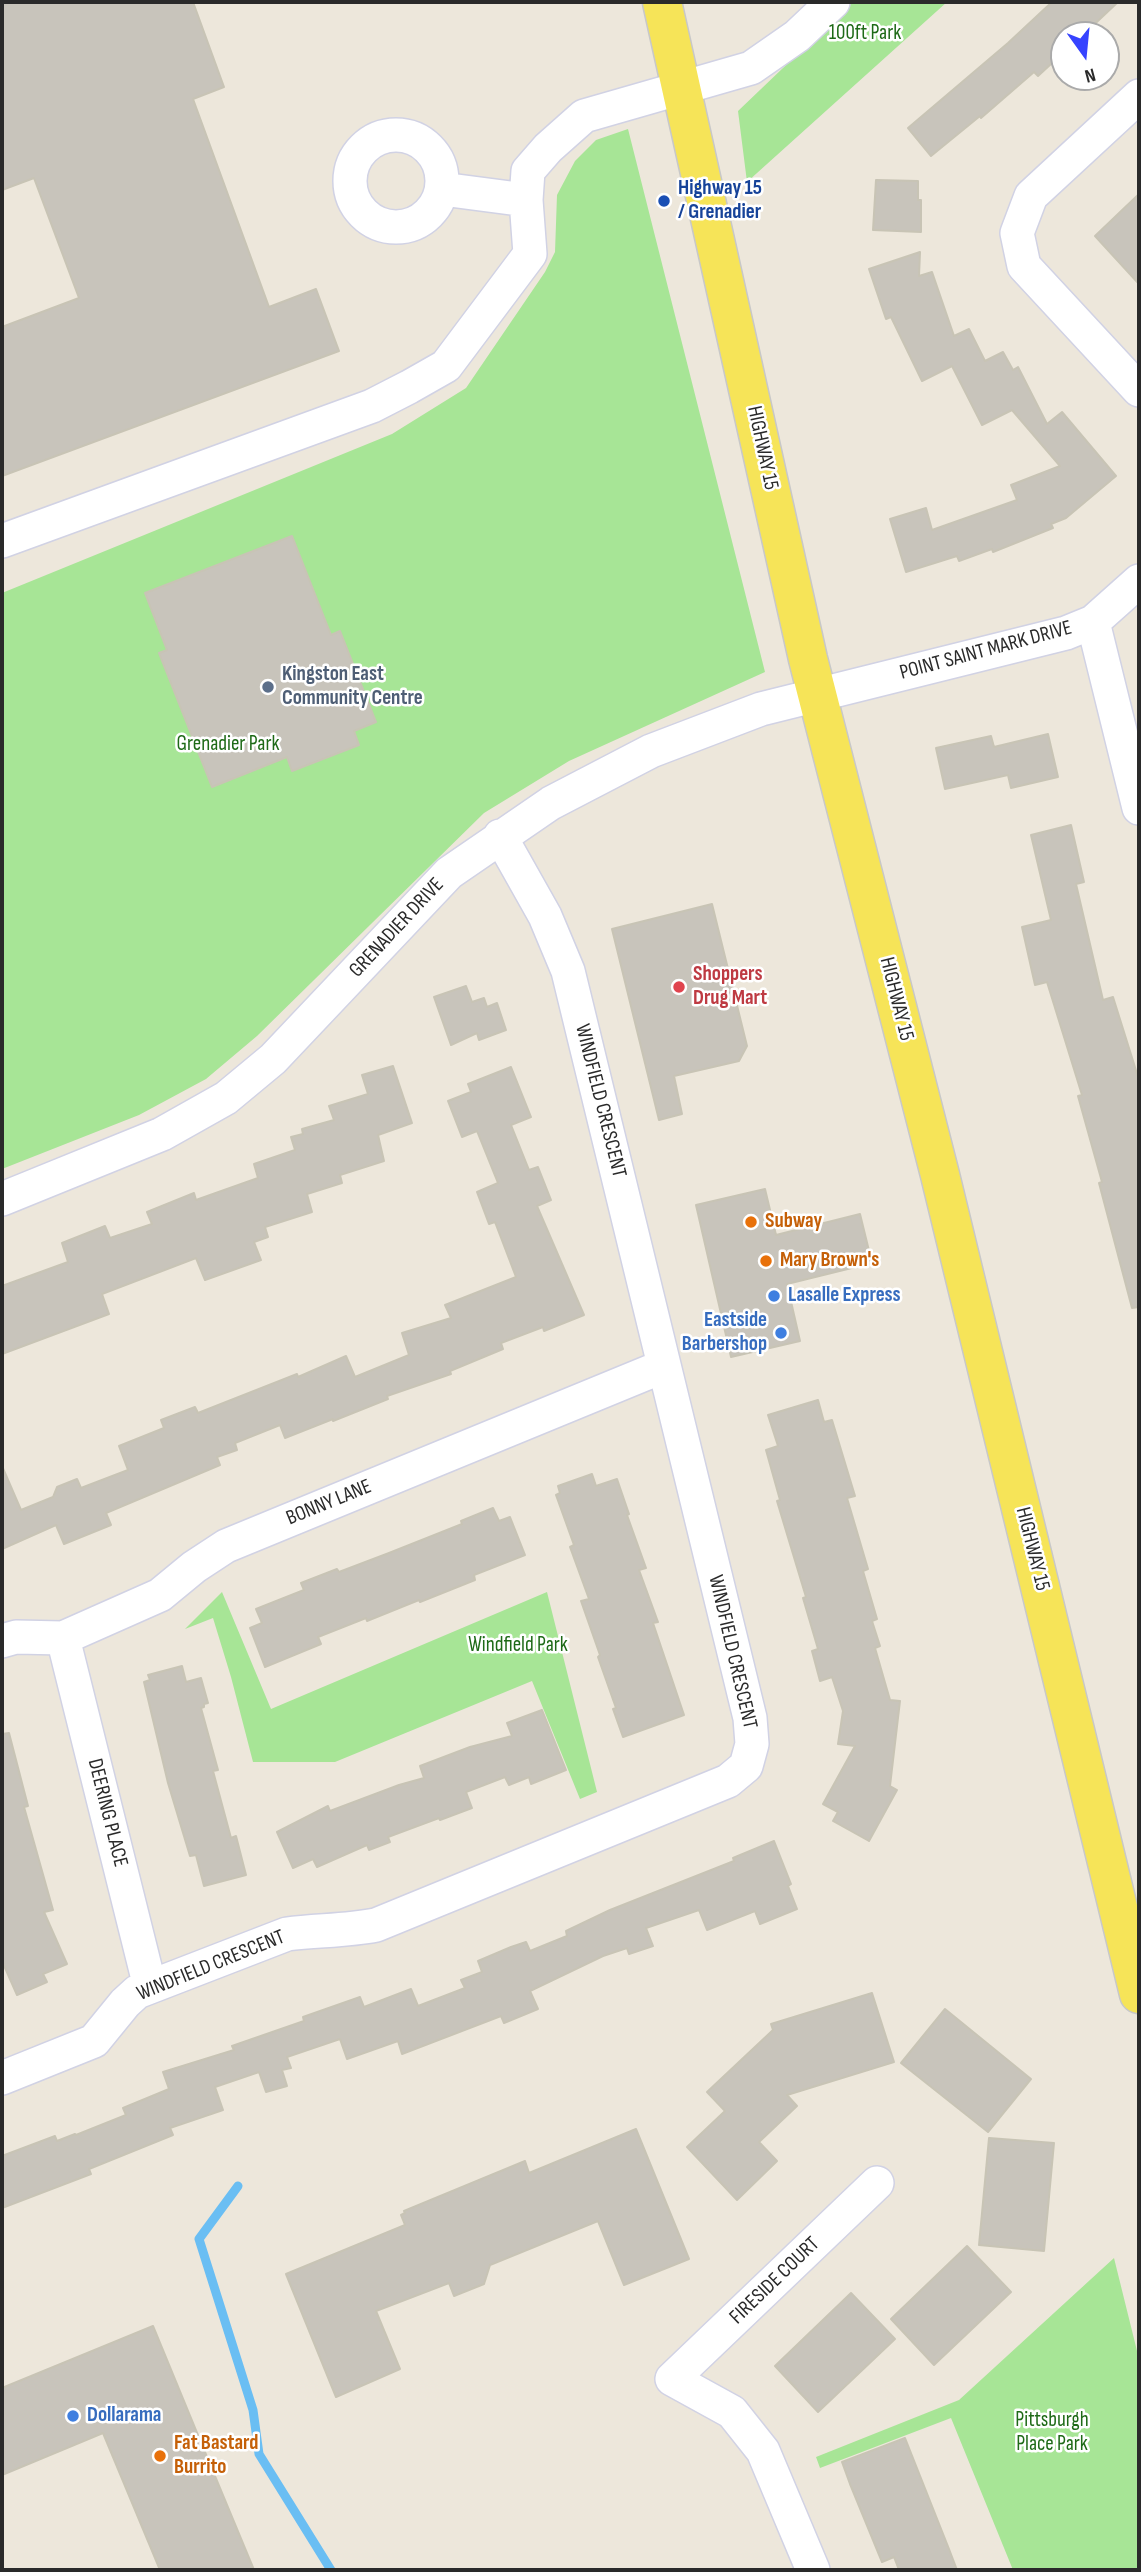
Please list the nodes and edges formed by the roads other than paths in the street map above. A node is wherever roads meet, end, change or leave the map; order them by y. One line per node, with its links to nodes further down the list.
1 (662, 2): 3 (main road, HIGHWAY 15)
2 (833, 2): 3 (street)
3 (683, 88): 6 (street); 11 (main road, HIGHWAY 15)
4 (1139, 96): 7 (street)
5 (442, 189): 6 (street)
6 (526, 201): 8 (street)
7 (1139, 390)
8 (2, 541)
9 (1139, 581): 10 (street, POINT SAINT MARK DRIVE)
10 (1093, 622): 11 (street, POINT SAINT MARK DRIVE); 12 (street)
11 (818, 695): 13 (street, GRENADIER DRIVE); 19 (main road, HIGHWAY 15)
12 (1139, 808)
13 (500, 836): 14 (street, GRENADIER DRIVE); 15 (street, WINDFIELD CRESCENT)
14 (2, 1199)
15 (664, 1366): 16 (street, BONNY LANE); 18 (street, WINDFIELD CRESCENT)
16 (63, 1638): 17 (street, BONNY LANE); 18 (street, DEERING PLACE)
17 (2, 1641)
18 (150, 1987): 20 (street, WINDFIELD CRESCENT)
19 (1139, 1993)
20 (2, 2078)
21 (877, 2183): 22 (street, FIRESIDE COURT)
22 (813, 2570)

